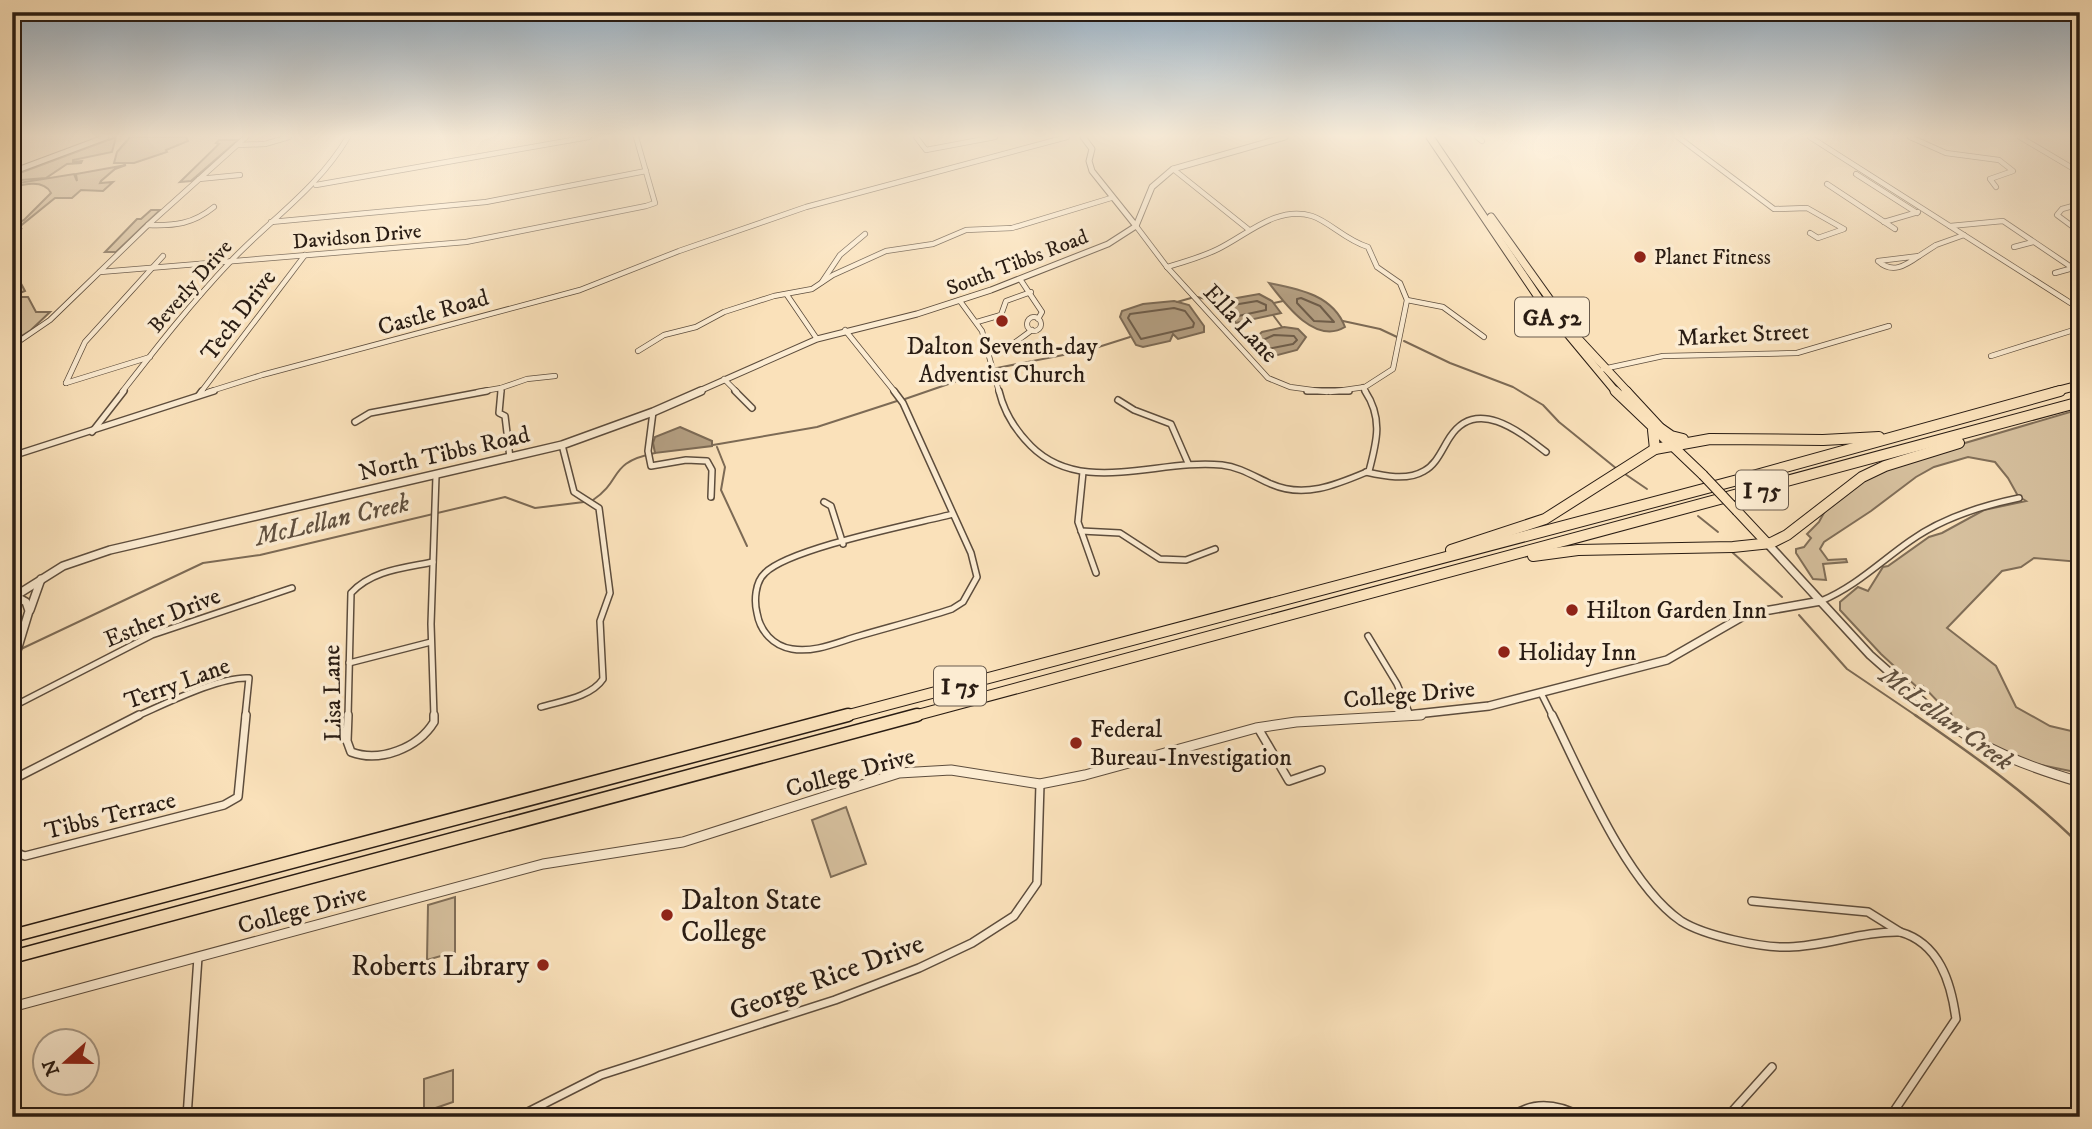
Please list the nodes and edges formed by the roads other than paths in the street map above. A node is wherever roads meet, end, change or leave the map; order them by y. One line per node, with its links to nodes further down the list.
1 (186, 190): 22 (street)
2 (309, 190): 20 (street, Beverly Drive)
3 (550, 190): 20 (street)
4 (651, 190): 33 (street, Davidson Drive)
5 (870, 190): 71 (street, Castle Road)
6 (1105, 190): 15 (street)
7 (1147, 190): 23 (street)
8 (1199, 190): 25 (street)
9 (1467, 190): 45 (main road, GA 52)
10 (1471, 190): 45 (main road, GA 52)
11 (1748, 190): 28 (street)
12 (1836, 190): 21 (street)
13 (1881, 190): 19 (street)
14 (1893, 190): 18 (street)
15 (1111, 198): 23 (street); 44 (street)
16 (2080, 204): 27 (street)
17 (214, 207): 22 (street)
18 (1925, 210): 19 (street); 24 (street)
19 (1917, 213): 21 (street)
20 (269, 222): 36 (street, Beverly Drive)
21 (1884, 222): 26 (street)
22 (148, 225): 40 (street)
23 (1136, 226): 37 (street, Ella Lane); 43 (street, South Tibbs Road)
24 (1950, 226): 30 (street); 31 (street)
25 (1248, 229): 37 (street, Ella Lane); 48 (street, Ella Lane)
26 (1895, 229)
27 (2080, 232)
28 (1810, 233)
29 (866, 234): 44 (street)
30 (1964, 235): 35 (street); 50 (street)
31 (2033, 242): 32 (street); 39 (street)
32 (2014, 247)
33 (305, 255): 36 (street, Davidson Drive); 71 (street, Tech Drive)
34 (163, 256): 38 (street)
35 (1921, 256): 35 (street)
36 (230, 262): 38 (street, Davidson Drive); 63 (street, Beverly Drive)
37 (1167, 267): 69 (street, Ella Lane)
38 (149, 268): 40 (street, Davidson Drive); 67 (street)
39 (2073, 268): 41 (street); 42 (street)
40 (100, 272): 59 (street)
41 (2055, 273)
42 (2080, 273)
43 (1020, 279): 46 (street); 49 (street, South Tibbs Road)
44 (822, 282): 47 (street)
45 (1534, 286): 64 (main road, GA 52)
46 (1031, 292): 51 (street); 52 (street)
47 (788, 295): 58 (street); 60 (street)
48 (1407, 300): 57 (street); 69 (street, Ella Lane)
49 (960, 301): 52 (street); 55 (street, South Tibbs Road)
50 (2080, 309)
51 (1038, 319): 56 (street); 56 (street)
52 (977, 322): 61 (street)
53 (1889, 326): 64 (street, Market Street)
54 (2080, 327): 62 (street)
55 (845, 330): 58 (street, North Tibbs Road); 95 (street)
56 (1032, 330): 61 (street)
57 (1484, 337)
58 (817, 338): 66 (street, North Tibbs Road)
59 (12, 346)
60 (638, 351)
61 (988, 351): 89 (street)
62 (1991, 356)
63 (150, 357): 67 (street); 79 (street, Beverly Drive)
64 (1600, 369): 78 (main road, GA 52)
65 (555, 376): 70 (street)
66 (724, 379): 74 (street); 75 (street, North Tibbs Road)
67 (66, 383)
68 (2080, 385): 80 (highway, I 75)
69 (1363, 387): 90 (street)
70 (501, 388): 76 (street); 87 (street)
71 (198, 396): 79 (street, Castle Road)
72 (1118, 400): 88 (street)
73 (2080, 401): 77 (highway, I 75)
74 (752, 408)
75 (653, 412): 83 (street, North Tibbs Road); 92 (street)
76 (355, 422)
77 (2011, 422): 97 (highway); 100 (highway, I 75)
78 (1657, 430): 81 (highway); 82 (main road, GA 52); 84 (highway)
79 (91, 432): 86 (street, Castle Road)
80 (1907, 434): 81 (highway); 103 (highway, I 75)
81 (1690, 440): 82 (highway)
82 (1671, 444): 84 (highway); 97 (main road, GA 52, bridge)
83 (562, 445): 87 (street, North Tibbs Road); 115 (street)
84 (1655, 449): 103 (highway)
85 (1546, 452): 90 (street)
86 (12, 456)
87 (510, 458): 91 (street, North Tibbs Road)
88 (1188, 463): 89 (street); 90 (street)
89 (1083, 472): 96 (street)
90 (1366, 472)
91 (436, 476): 101 (street, Lisa Lane); 104 (street, North Tibbs Road)
92 (711, 497)
93 (2019, 498): 107 (street)
94 (824, 502): 98 (street)
95 (953, 514): 98 (street); 98 (street)
96 (1080, 531): 99 (street); 102 (street)
97 (1767, 543): 100 (highway); 107 (street)
98 (843, 544)
99 (1215, 549)
100 (1512, 556): 126 (highway, I 75)
101 (433, 562): 110 (street, Lisa Lane); 111 (street, Lisa Lane)
102 (1097, 573)
103 (1384, 574): 125 (highway, I 75)
104 (41, 578): 106 (street, North Tibbs Road); 108 (street)
105 (292, 588): 114 (street, Esther Drive)
106 (14, 597): 108 (street, North Tibbs Road)
107 (1821, 601): 113 (street, College Drive); 120 (street)
108 (29, 611): 112 (street)
109 (1368, 636): 116 (street)
110 (431, 642): 111 (street); 111 (street, Lisa Lane)
111 (349, 663)
112 (13, 664)
113 (1541, 693): 116 (street, College Drive); 124 (street)
114 (12, 707)
115 (541, 707)
116 (1410, 715): 117 (street, College Drive)
117 (1258, 728): 118 (street); 121 (street, College Drive)
118 (1321, 770)
119 (12, 781): 122 (street, Tibbs Terrace); 122 (street, Terry Lane)
120 (2080, 782)
121 (1040, 784): 127 (street, College Drive); 131 (street, George Rice Drive)
122 (238, 797)
123 (1752, 901): 124 (street)
124 (1899, 932): 135 (street)
125 (12, 936)
126 (12, 957)
127 (198, 957): 128 (street, College Drive); 130 (street)
128 (12, 1007)
129 (1772, 1067): 134 (street)
130 (187, 1117)
131 (518, 1117)
132 (1511, 1117): 133 (street)
133 (1582, 1117)
134 (1727, 1117)
135 (1890, 1117)

